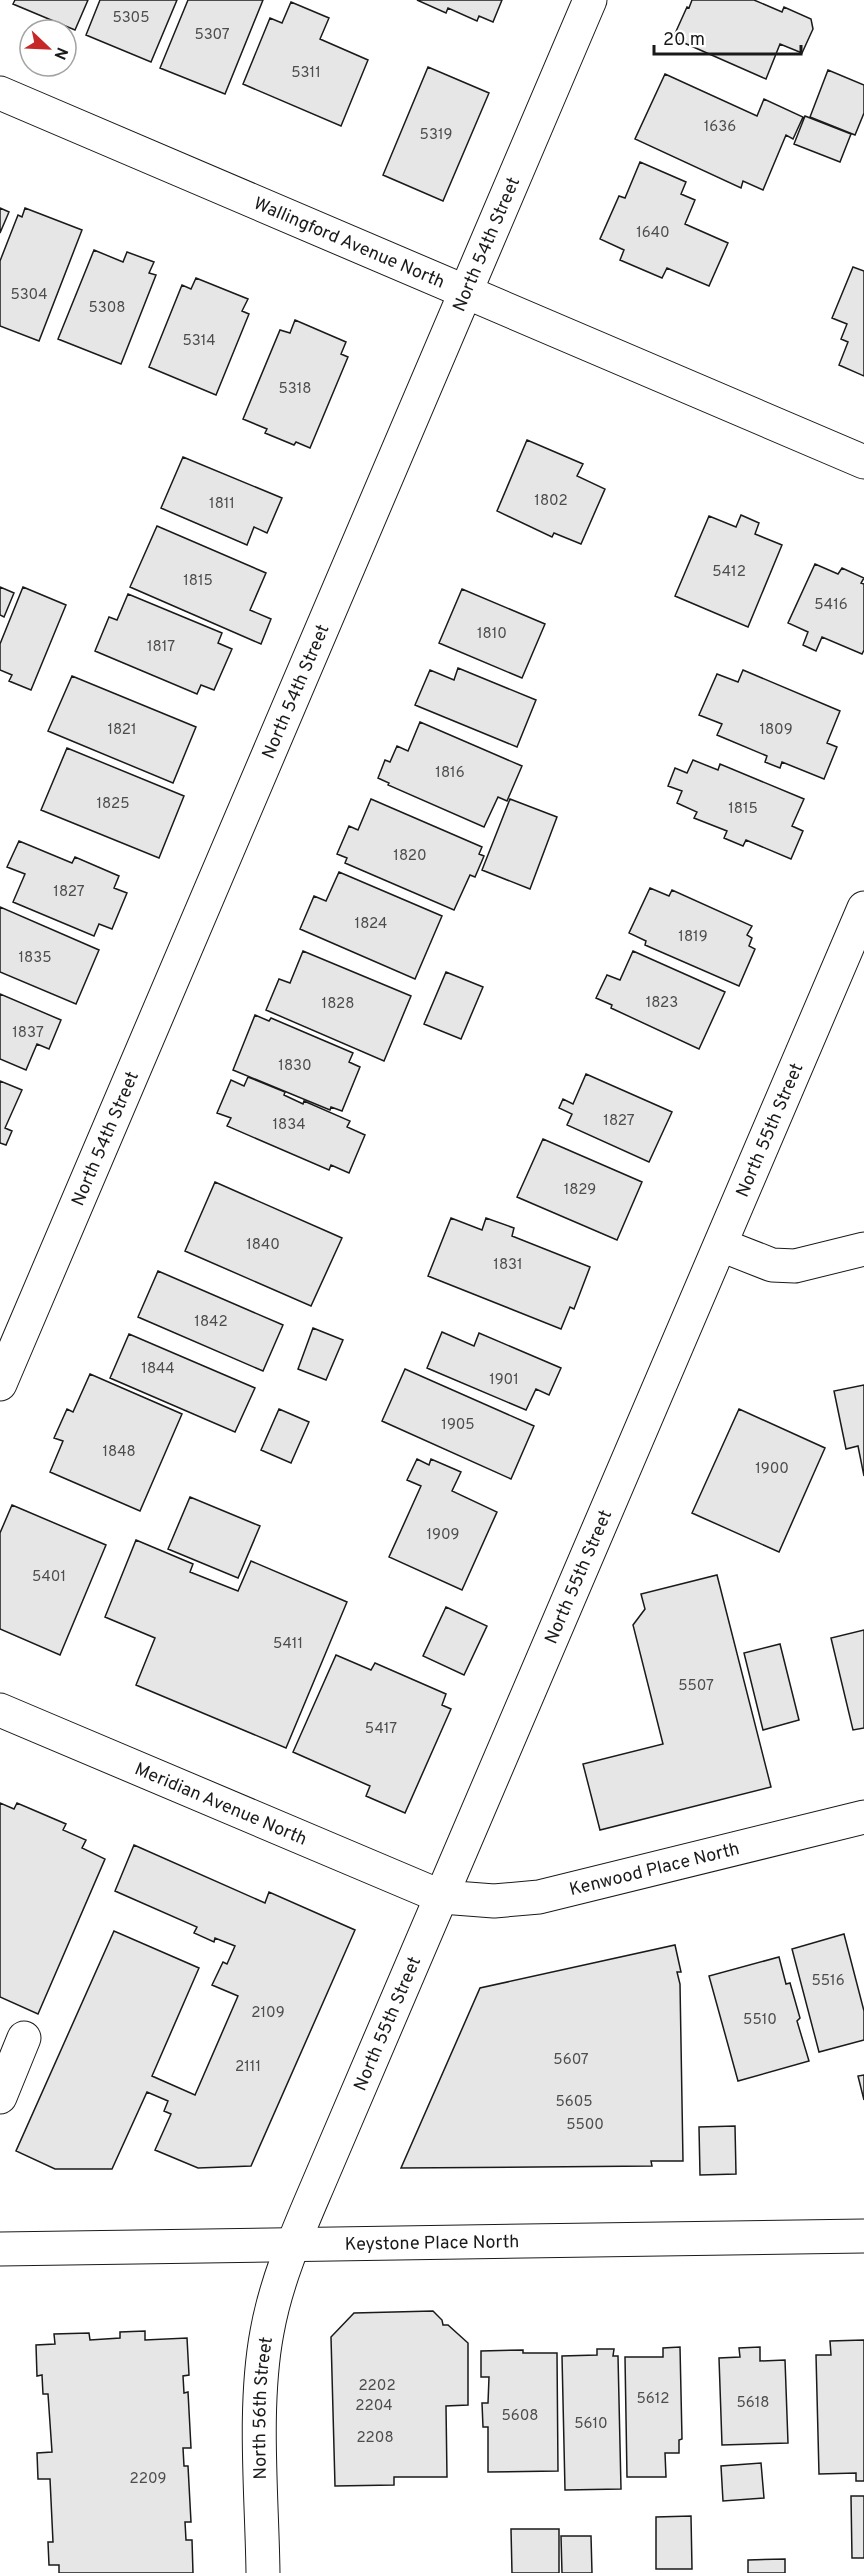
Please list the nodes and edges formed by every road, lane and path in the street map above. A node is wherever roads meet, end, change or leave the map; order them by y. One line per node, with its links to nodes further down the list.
1 (590, 0): 3 (street, North 54th Street)
2 (0, 93): 3 (street, Wallingford Avenue North)
3 (466, 292): 4 (street, Wallingford Avenue North); 8 (street, North 54th Street)
4 (864, 462)
5 (864, 908): 6 (street, North 55th Street)
6 (722, 1245): 7 (street); 11 (street, North 55th Street)
7 (864, 1249)
8 (0, 1384)
9 (0, 1710): 11 (street, Meridian Avenue North)
10 (864, 1817): 11 (street, Kenwood Place North)
11 (442, 1897): 15 (street, North 55th Street)
12 (24, 2038): 13 (street)
13 (0, 2097)
14 (864, 2236): 15 (street, Keystone Place North)
15 (292, 2246): 16 (street, Keystone Place North); 17 (street, North 56th Street)
16 (0, 2249)
17 (263, 2573)

